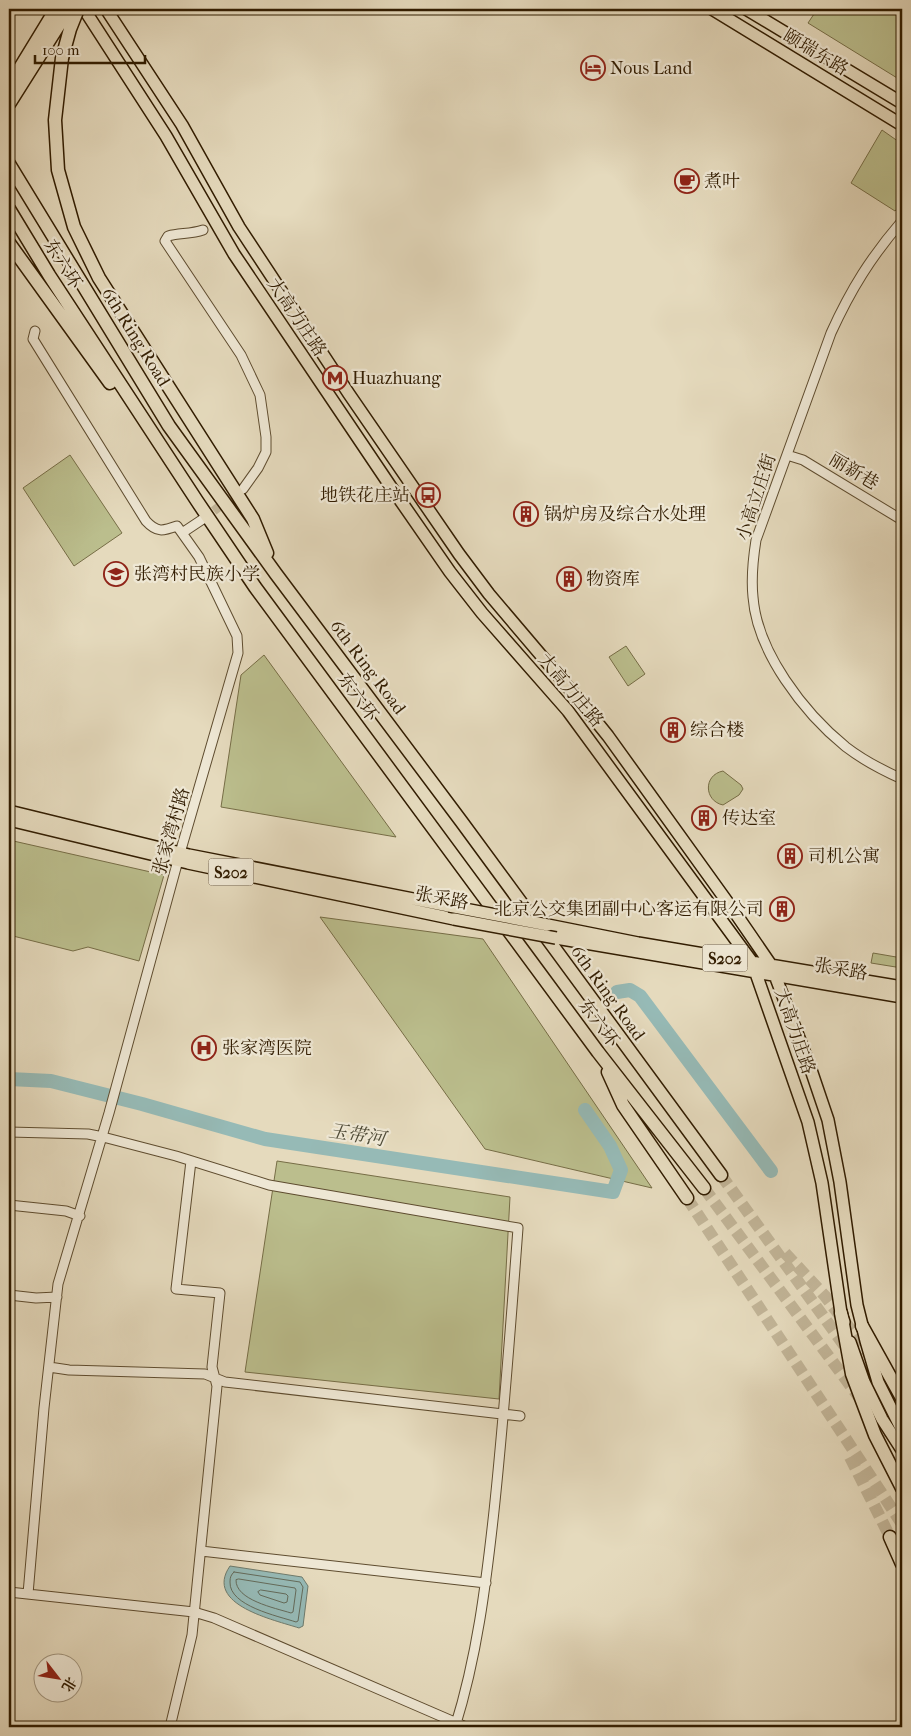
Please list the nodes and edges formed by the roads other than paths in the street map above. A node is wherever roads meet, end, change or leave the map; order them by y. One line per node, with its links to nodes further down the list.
1 (56, 9): 8 (highway, bridge)
2 (69, 9): 10 (highway, bridge)
3 (78, 9): 24 (highway, bridge)
4 (84, 9): 30 (main road, 大高力庄路)
5 (106, 9): 29 (main road, 大高力庄路)
6 (712, 9): 11 (main road, 颐瑞东路)
7 (746, 9): 9 (main road, 颐瑞东路)
8 (9, 86)
9 (902, 103)
10 (9, 104)
11 (902, 125)
12 (9, 164): 24 (highway, 6th Ring Road)
13 (9, 209): 20 (highway, 东六环)
14 (902, 221): 18 (street, 小高立庄街)
15 (203, 230): 19 (street)
16 (9, 243): 20 (highway)
17 (35, 331): 23 (street)
18 (787, 455): 22 (street, 丽新巷); 25 (street, 小高立庄街)
19 (243, 489)
20 (197, 501): 35 (highway, 东六环)
21 (203, 519): 23 (street)
22 (902, 520)
23 (182, 533): 28 (street, 张家湾村路)
24 (276, 574): 39 (highway, 6th Ring Road)
25 (902, 779)
26 (9, 811): 28 (main road, 张采路 / S202)
27 (9, 820): 28 (main road, 张采路 / S202)
28 (179, 857): 31 (main road, 张采路 / S202, bridge); 31 (main road, 张采路 / S202, bridge); 37 (street, 张家湾村路)
29 (736, 914): 30 (main road); 32 (main road, 大高力庄路)
30 (724, 925): 31 (main road, 大高力庄路)
31 (754, 967): 32 (main road, 张采路 / S202); 46 (main road, 大高力庄路)
32 (773, 970): 33 (main road, 张采路 / S202); 34 (main road, 张采路 / S202); 47 (main road, 大高力庄路)
33 (902, 987)
34 (902, 998)
35 (598, 1052): 40 (highway, 东六环); 41 (highway)
36 (9, 1132): 37 (street)
37 (102, 1137): 38 (street); 43 (street, 张家湾村路)
38 (191, 1161): 49 (street); 51 (street)
39 (721, 1175)
40 (704, 1188)
41 (687, 1198)
42 (9, 1205): 43 (street)
43 (80, 1216): 45 (street, 张家湾村路)
44 (9, 1295): 45 (street)
45 (57, 1297): 48 (street, 张家湾村路)
46 (841, 1313): 54 (main road, 大高力庄路); 55 (highway)
47 (862, 1326): 50 (highway); 53 (main road, 大高力庄路)
48 (49, 1367): 49 (street); 61 (street, 张家湾村路)
49 (215, 1378): 51 (street); 57 (street)
50 (902, 1398)
51 (504, 1414): 52 (street); 59 (street)
52 (520, 1416)
53 (902, 1430)
54 (902, 1450)
55 (902, 1488)
56 (890, 1537): 58 (highway)
57 (201, 1551): 59 (street); 62 (street)
58 (902, 1564)
59 (486, 1583): 63 (street)
60 (9, 1592): 61 (street)
61 (28, 1594): 62 (street)
62 (194, 1612): 63 (street); 64 (street)
63 (456, 1725): 65 (street)
64 (170, 1727)
65 (466, 1727)

